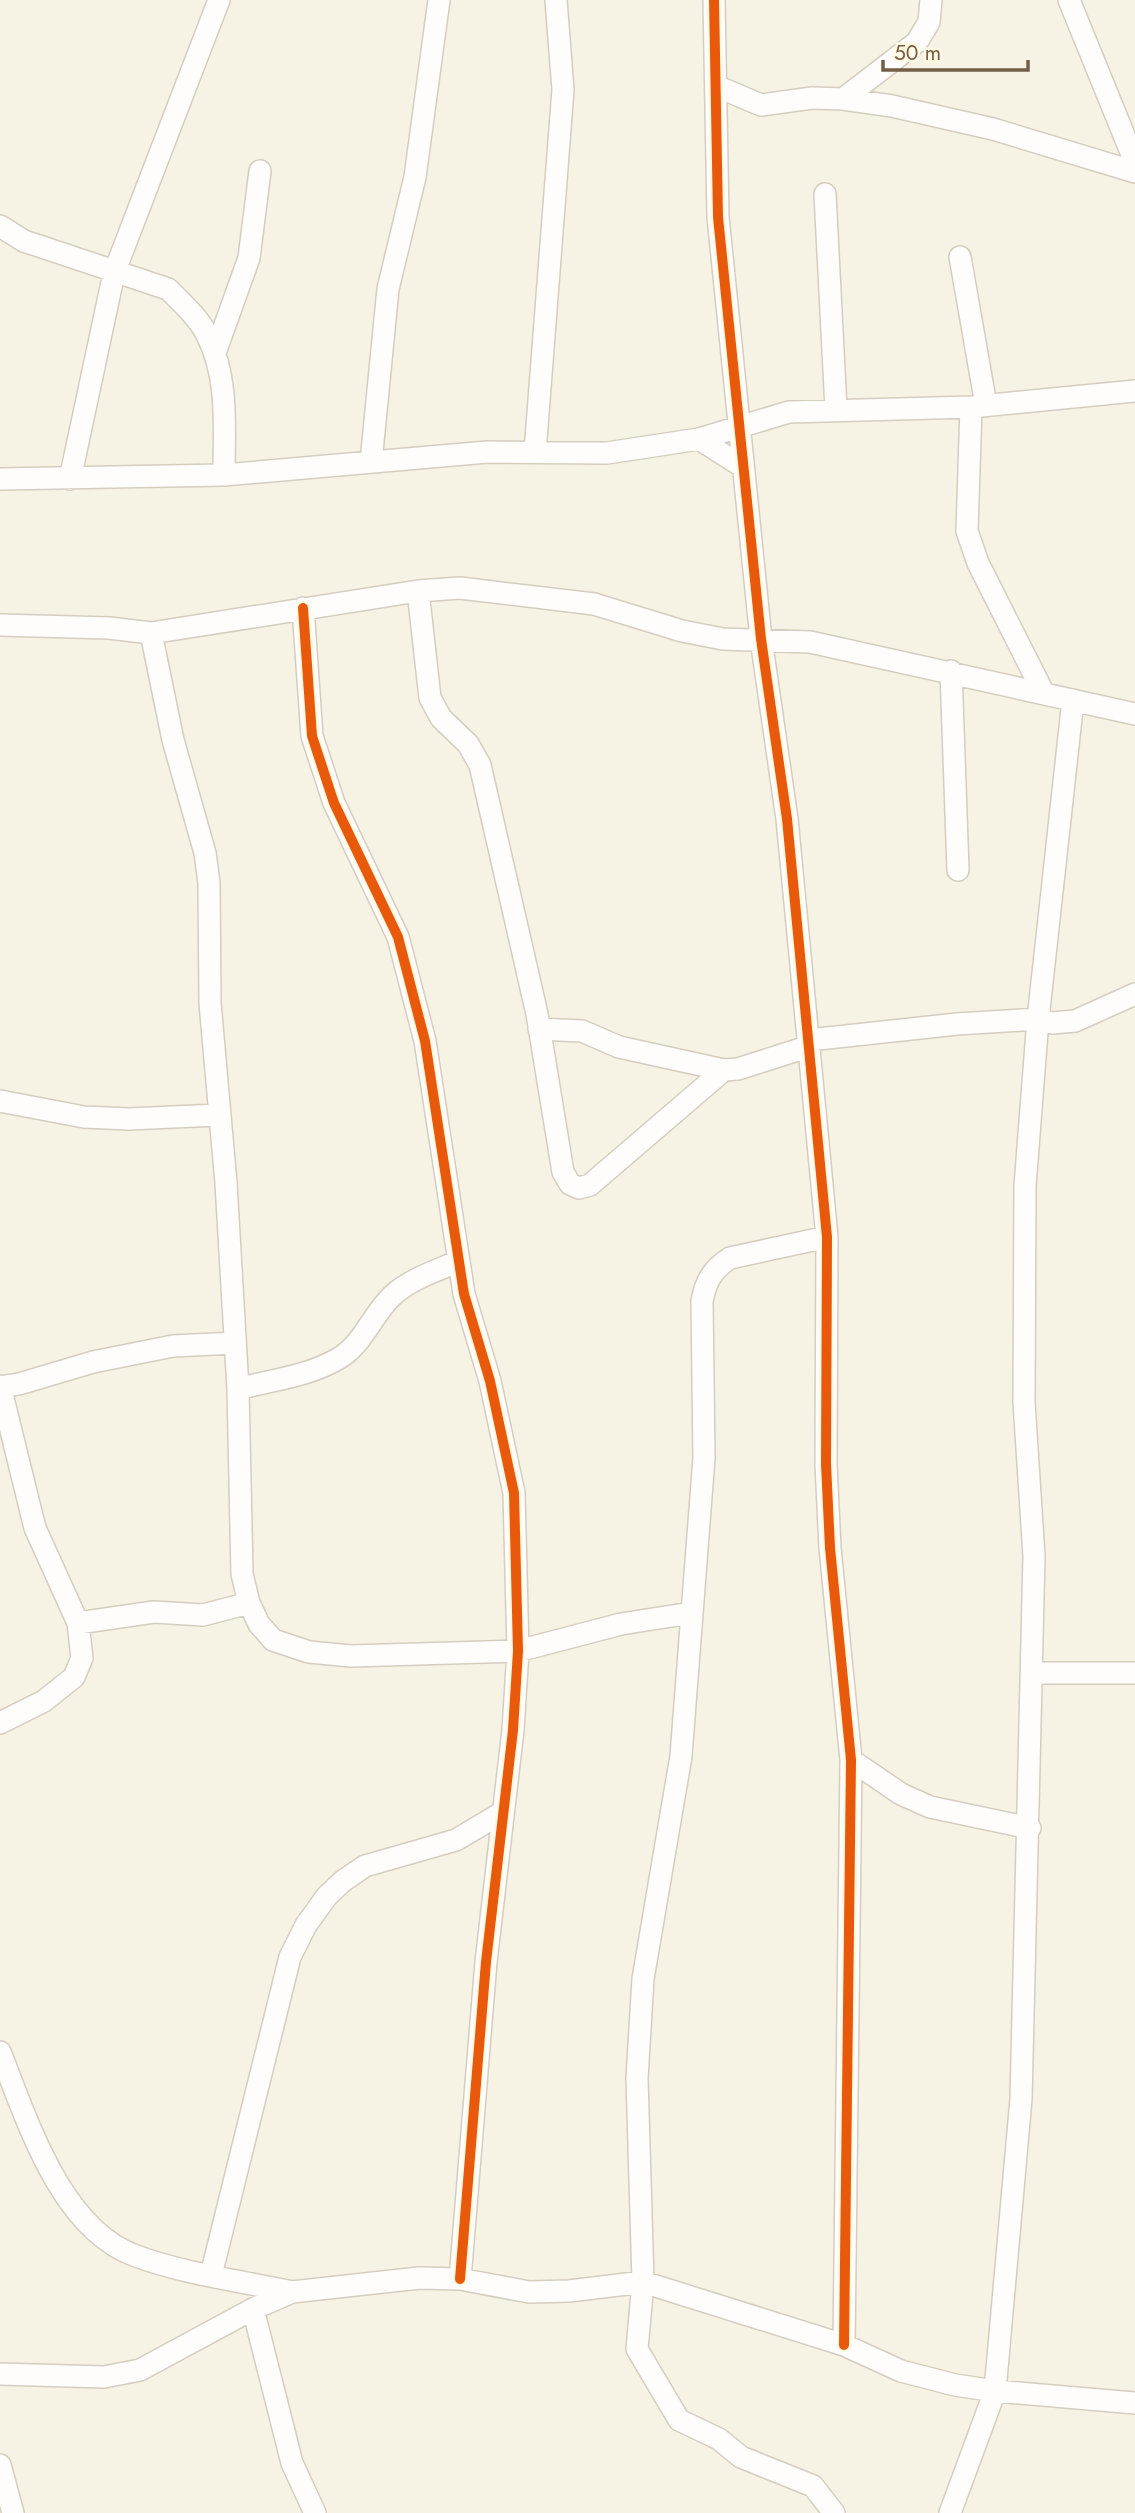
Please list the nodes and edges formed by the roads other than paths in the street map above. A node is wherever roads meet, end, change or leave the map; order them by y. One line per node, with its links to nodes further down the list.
1 (219, 0): 15 (street)
2 (439, 0): 23 (street)
3 (556, 0): 22 (street)
4 (714, 0): 7 (street)
5 (931, 0): 8 (street)
6 (1069, 0): 9 (street)
7 (716, 86): 8 (street); 20 (street)
8 (844, 99): 11 (street)
9 (1135, 162)
10 (260, 171): 16 (street)
11 (1135, 172)
12 (825, 194): 19 (street)
13 (0, 226): 15 (street)
14 (960, 257): 18 (street)
15 (114, 273): 16 (street); 27 (street)
16 (215, 353): 25 (street)
17 (1135, 391): 18 (street)
18 (979, 406): 19 (street); 34 (street)
19 (836, 409): 20 (street)
20 (739, 425): 21 (street); 24 (street)
21 (699, 439): 22 (street); 24 (street)
22 (535, 452): 23 (street)
23 (371, 462): 25 (street)
24 (743, 467): 32 (street)
25 (224, 475): 27 (street)
26 (0, 479): 27 (street)
27 (70, 479)
28 (418, 591): 29 (street); 32 (street); 40 (street)
29 (303, 608): 31 (street); 46 (street)
30 (0, 625): 31 (street)
31 (151, 634): 44 (street)
32 (761, 639): 33 (street); 41 (street)
33 (951, 671): 34 (street); 37 (street)
34 (1043, 692): 35 (street)
35 (1073, 700): 36 (street); 39 (street)
36 (1135, 714)
37 (958, 870)
38 (1135, 995): 39 (street)
39 (1038, 1019): 41 (street); 54 (street)
40 (539, 1029): 42 (street); 42 (street)
41 (810, 1043): 42 (street); 45 (street)
42 (724, 1070)
43 (0, 1101): 44 (street)
44 (218, 1115): 47 (street)
45 (827, 1237): 51 (street); 57 (street)
46 (459, 1261): 49 (street); 53 (street)
47 (235, 1343): 48 (street); 49 (street)
48 (0, 1386): 52 (street)
49 (237, 1388): 50 (street)
50 (248, 1603): 52 (street); 53 (street)
51 (691, 1613): 53 (street); 63 (street)
52 (78, 1623): 56 (street)
53 (518, 1651): 58 (street)
54 (1032, 1672): 55 (street); 59 (street)
55 (1135, 1673)
56 (0, 1723)
57 (851, 1760): 59 (street); 66 (street)
58 (503, 1812): 61 (street); 62 (street)
59 (1030, 1828): 68 (street)
60 (0, 2052): 61 (street)
61 (211, 2275): 64 (street)
62 (460, 2279): 63 (street); 64 (street)
63 (643, 2282): 66 (street); 73 (street)
64 (292, 2292): 65 (street)
65 (253, 2309): 67 (street); 72 (street)
66 (844, 2345): 68 (street)
67 (0, 2374)
68 (995, 2391): 69 (street); 74 (street)
69 (1135, 2403)
70 (0, 2465): 71 (street)
71 (13, 2513)
72 (315, 2513)
73 (834, 2513)
74 (950, 2513)

